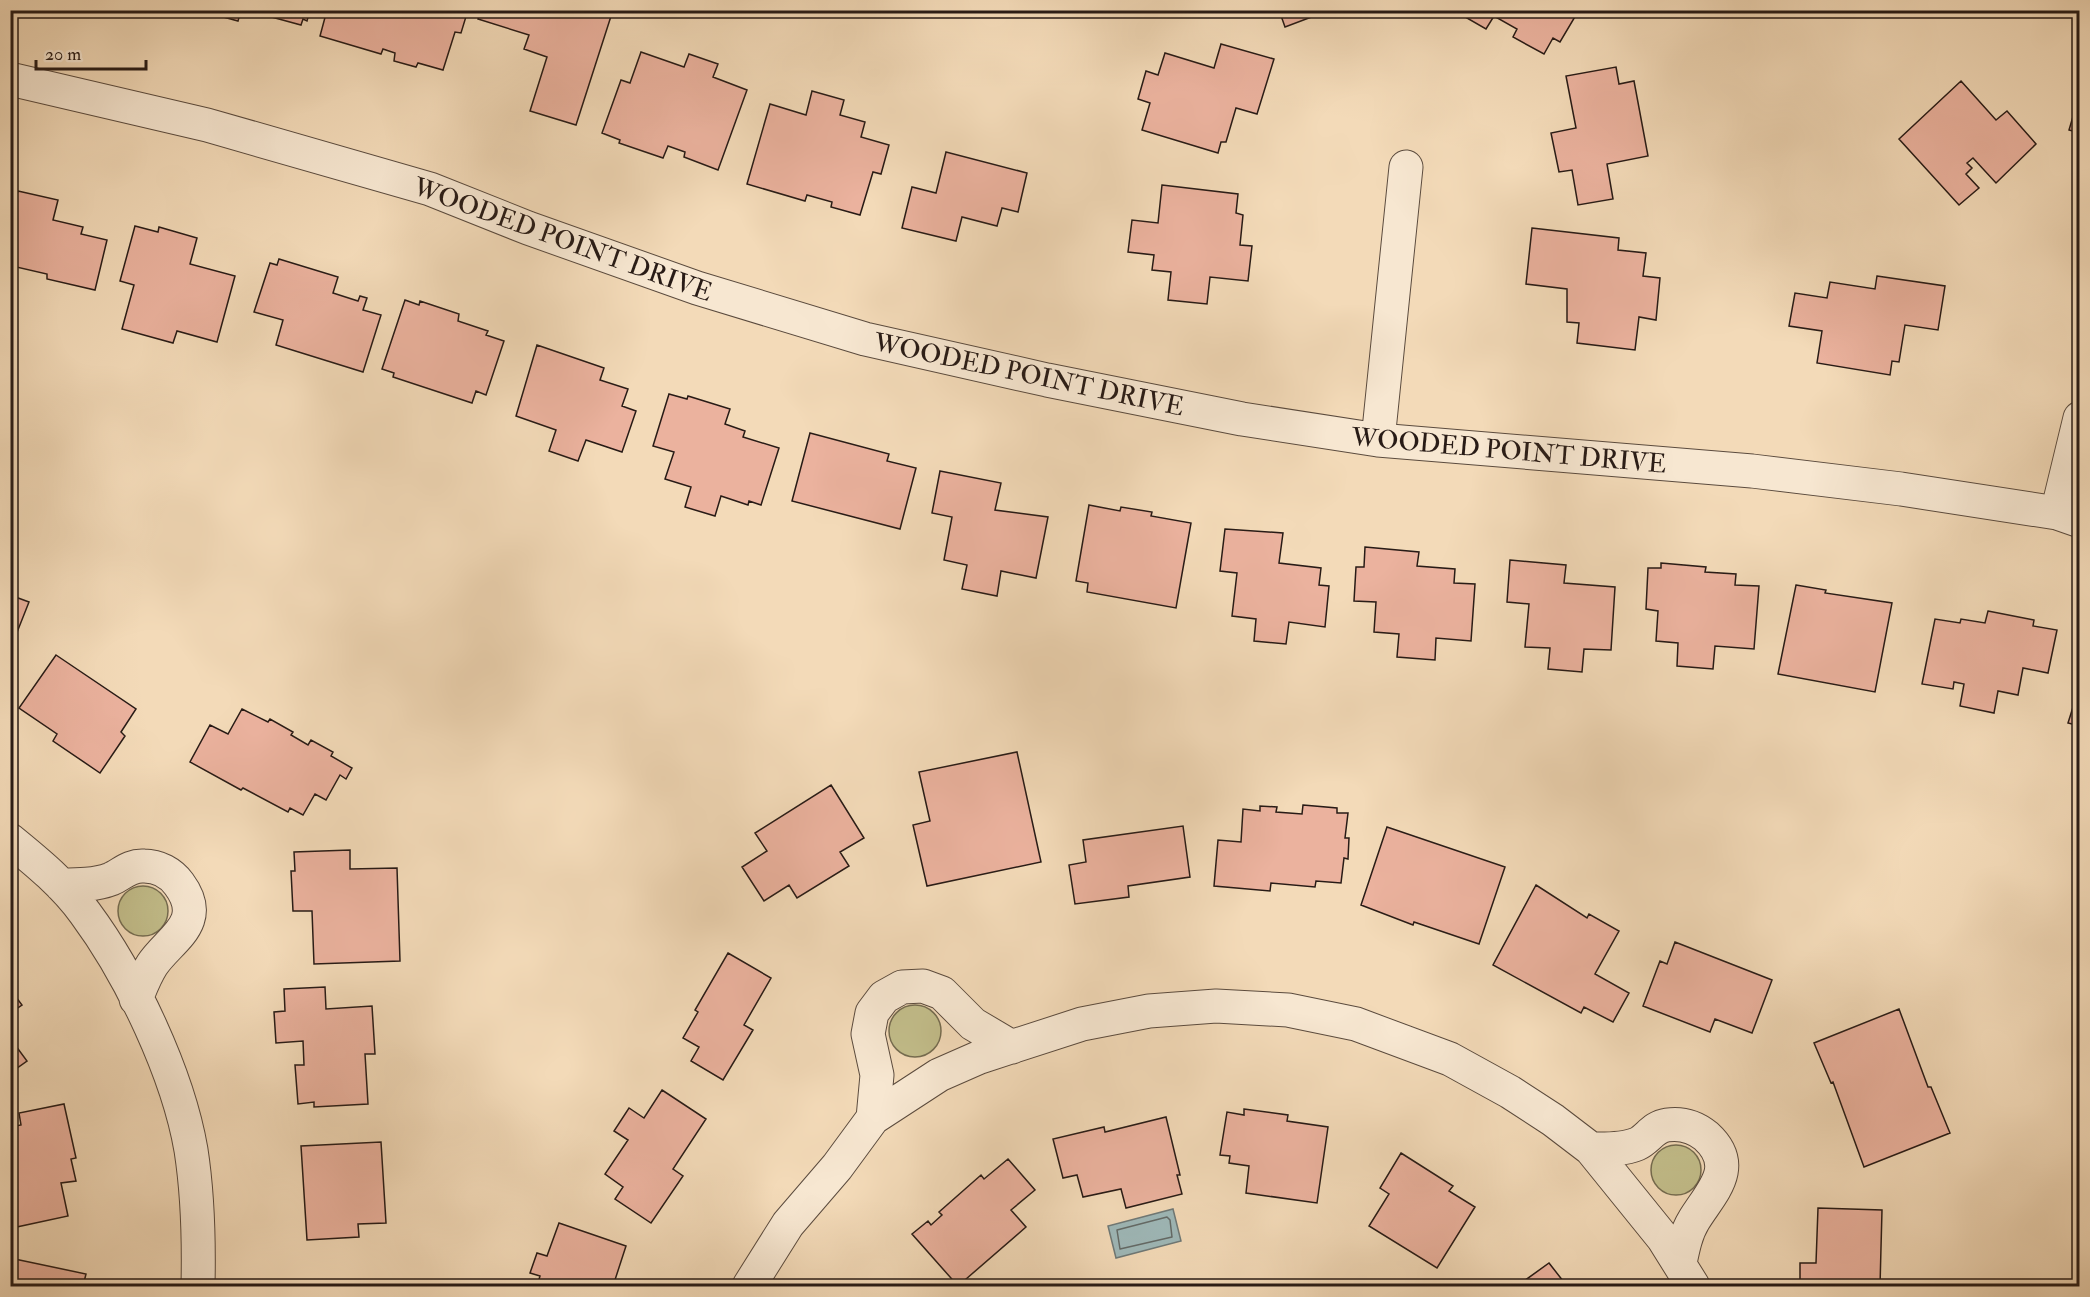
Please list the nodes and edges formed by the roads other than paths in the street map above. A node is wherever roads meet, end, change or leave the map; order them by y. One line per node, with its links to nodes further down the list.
1 (10, 79): 4 (street, WOODED POINT DRIVE)
2 (1406, 167): 4 (street)
3 (2079, 418): 5 (street)
4 (1377, 440): 5 (street, WOODED POINT DRIVE)
5 (2068, 517)
6 (10, 840): 7 (street)
7 (61, 885): 8 (street); 8 (street)
8 (136, 999): 13 (street)
9 (1012, 1047): 10 (street); 10 (street); 11 (street)
10 (873, 1118): 14 (street)
11 (1591, 1149): 12 (street); 12 (street)
12 (1687, 1275)
13 (198, 1287)
14 (749, 1287)

